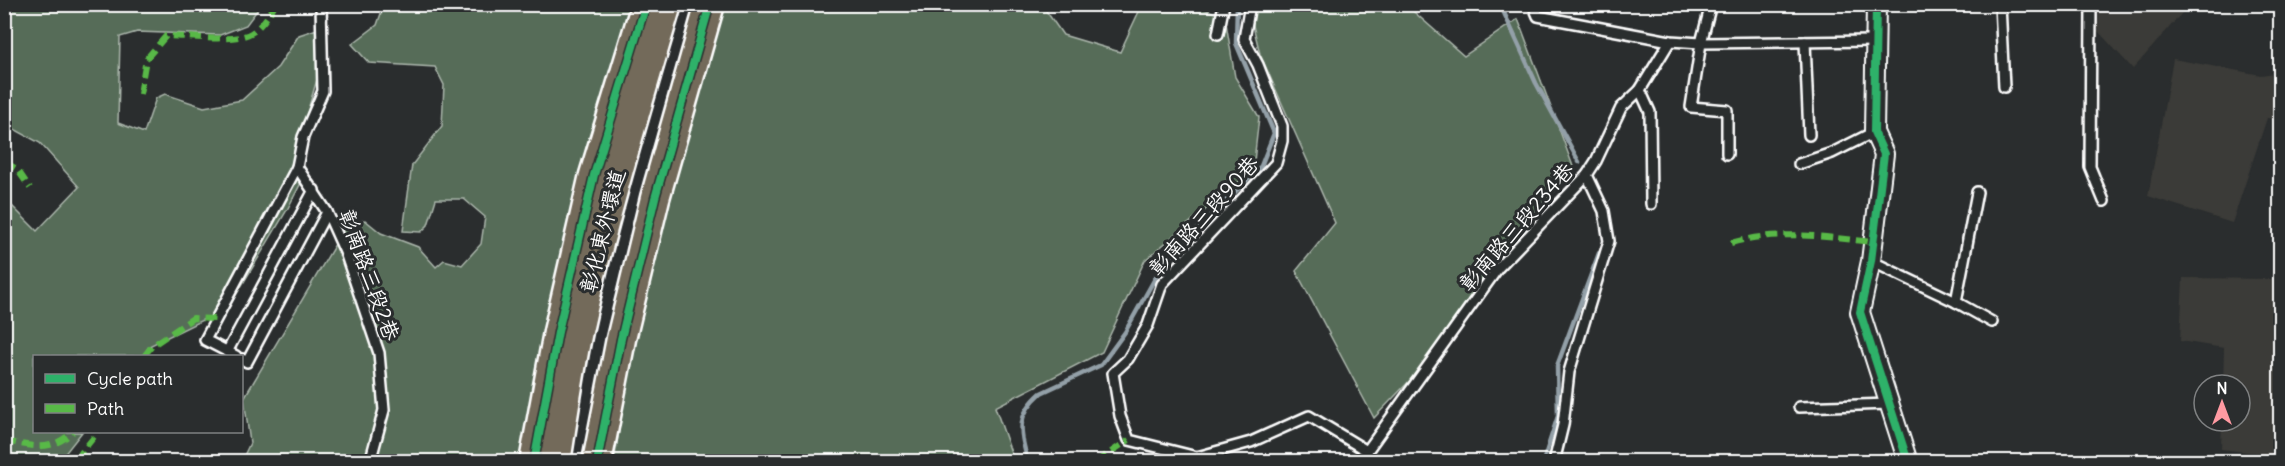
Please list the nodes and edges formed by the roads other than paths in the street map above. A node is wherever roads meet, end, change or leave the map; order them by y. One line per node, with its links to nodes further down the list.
1 (321, 4): 24 (lane)
2 (646, 4): 40 (main road)
3 (667, 4): 41 (main road, 彰化東外環道)
4 (691, 4): 42 (main road, 彰化東外環道)
5 (710, 4): 43 (main road)
6 (1224, 4): 13 (lane)
7 (1250, 4): 38 (lane, 彰南路三段90巷)
8 (1533, 4): 14 (lane)
9 (1711, 4): 17 (lane)
10 (1876, 4): 15 (street)
11 (2000, 4): 18 (lane)
12 (2091, 4): 28 (lane)
13 (1218, 34)
14 (1670, 41): 17 (lane); 19 (lane, 彰南路三段234巷)
15 (1875, 41): 16 (lane); 20 (street)
16 (1805, 42): 17 (lane); 21 (lane)
17 (1701, 43): 22 (lane)
18 (2004, 87)
19 (1640, 90): 25 (lane, 彰南路三段234巷); 29 (lane)
20 (1874, 132): 23 (lane); 31 (street)
21 (1809, 135)
22 (1727, 154)
23 (1799, 164)
24 (297, 167): 26 (lane, 彰南路三段2巷); 34 (lane)
25 (1587, 175): 38 (lane, 彰南路三段234巷); 45 (lane)
26 (314, 190): 30 (lane, 彰南路三段2巷); 34 (lane)
27 (1977, 192): 32 (lane)
28 (2104, 201)
29 (1651, 204)
30 (327, 212): 35 (lane); 39 (lane, 彰南路三段2巷)
31 (1871, 261): 32 (lane); 36 (street)
32 (1956, 302): 33 (lane)
33 (1992, 322)
34 (232, 354)
35 (243, 360)
36 (1889, 404): 37 (lane); 46 (street)
37 (1798, 407)
38 (1367, 451): 44 (lane, 彰南路三段234巷)
39 (370, 462)
40 (534, 462)
41 (555, 462)
42 (581, 462)
43 (597, 462)
44 (1362, 462)
45 (1554, 462)
46 (1908, 462)

